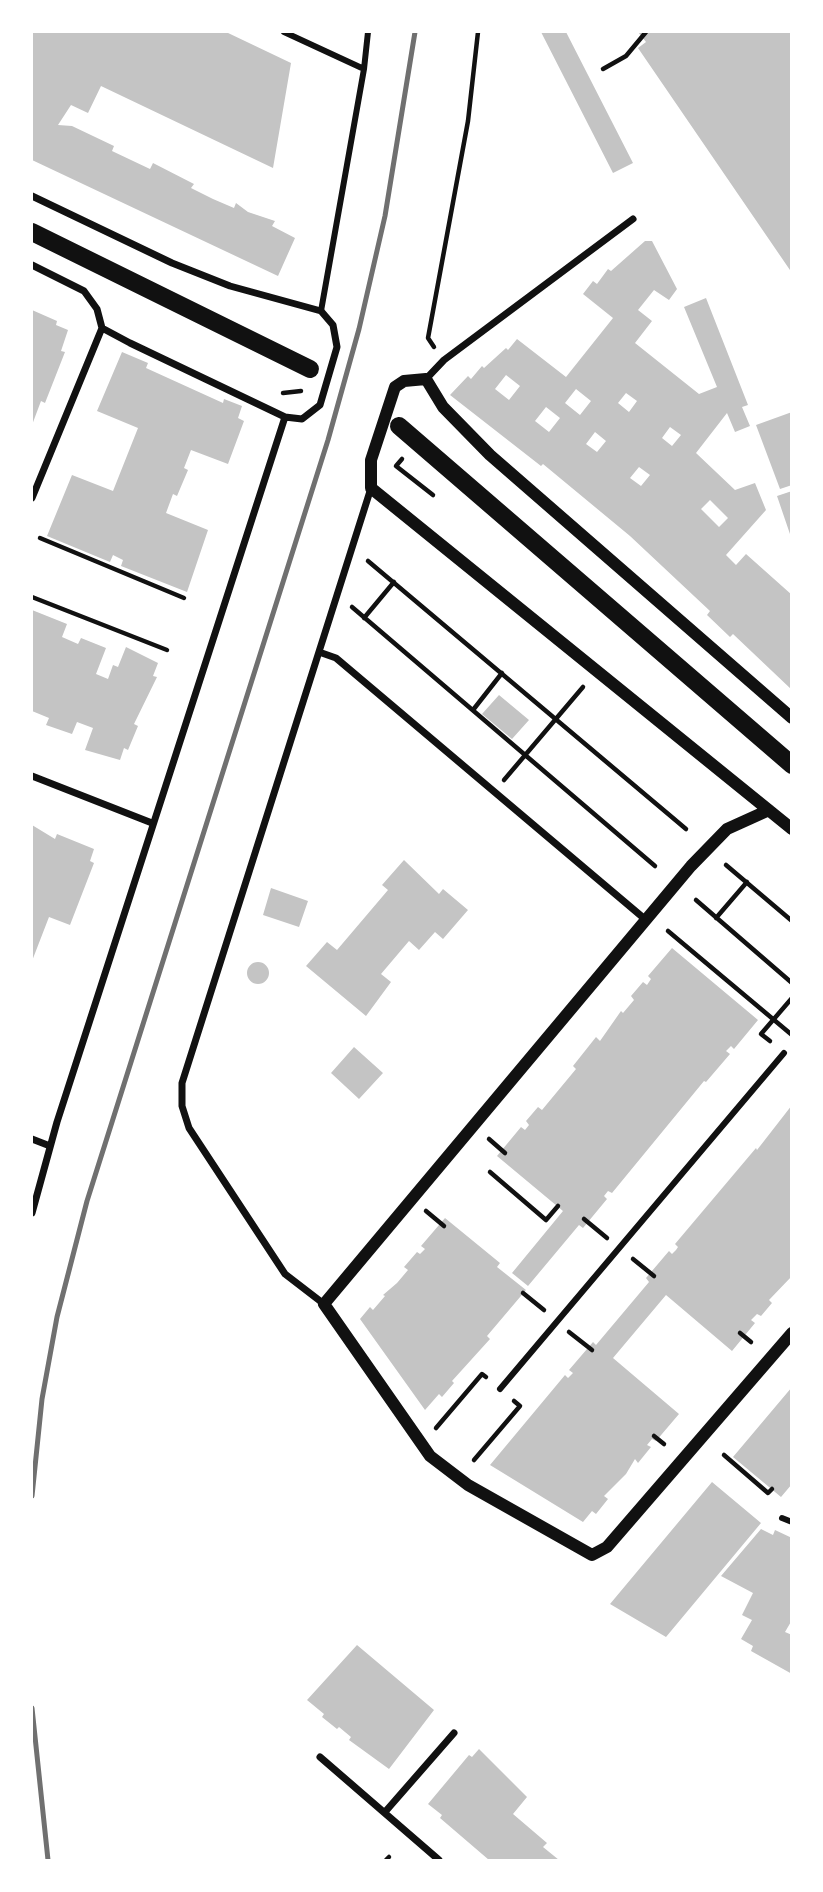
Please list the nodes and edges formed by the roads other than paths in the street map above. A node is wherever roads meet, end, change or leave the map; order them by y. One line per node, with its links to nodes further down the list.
1 (284, 32): 3 (street)
2 (368, 32): 3 (street)
3 (364, 69): 8 (street)
4 (32, 196): 8 (street)
5 (633, 219): 11 (street)
6 (32, 232): 10 (main road)
7 (32, 265): 9 (street)
8 (321, 311): 12 (street)
9 (102, 328): 12 (street); 15 (street)
10 (310, 369)
11 (426, 379): 14 (street); 17 (street)
12 (285, 416): 21 (street)
13 (399, 426): 18 (main road)
14 (371, 488): 16 (street); 20 (street)
15 (32, 498)
16 (319, 652): 23 (street); 28 (street)
17 (792, 718)
18 (792, 765)
19 (32, 776): 21 (street)
20 (769, 810): 22 (street); 23 (street)
21 (152, 823): 26 (street)
22 (792, 830)
23 (646, 920): 28 (street)
24 (784, 1053): 30 (street)
25 (32, 1139): 26 (street)
26 (50, 1146): 27 (street)
27 (32, 1213)
28 (324, 1304): 29 (street)
29 (792, 1334)
30 (500, 1389)
31 (782, 1518): 32 (street)
32 (792, 1522)
33 (454, 1734): 35 (street)
34 (320, 1757): 35 (street)
35 (385, 1812): 36 (street)
36 (439, 1860)

